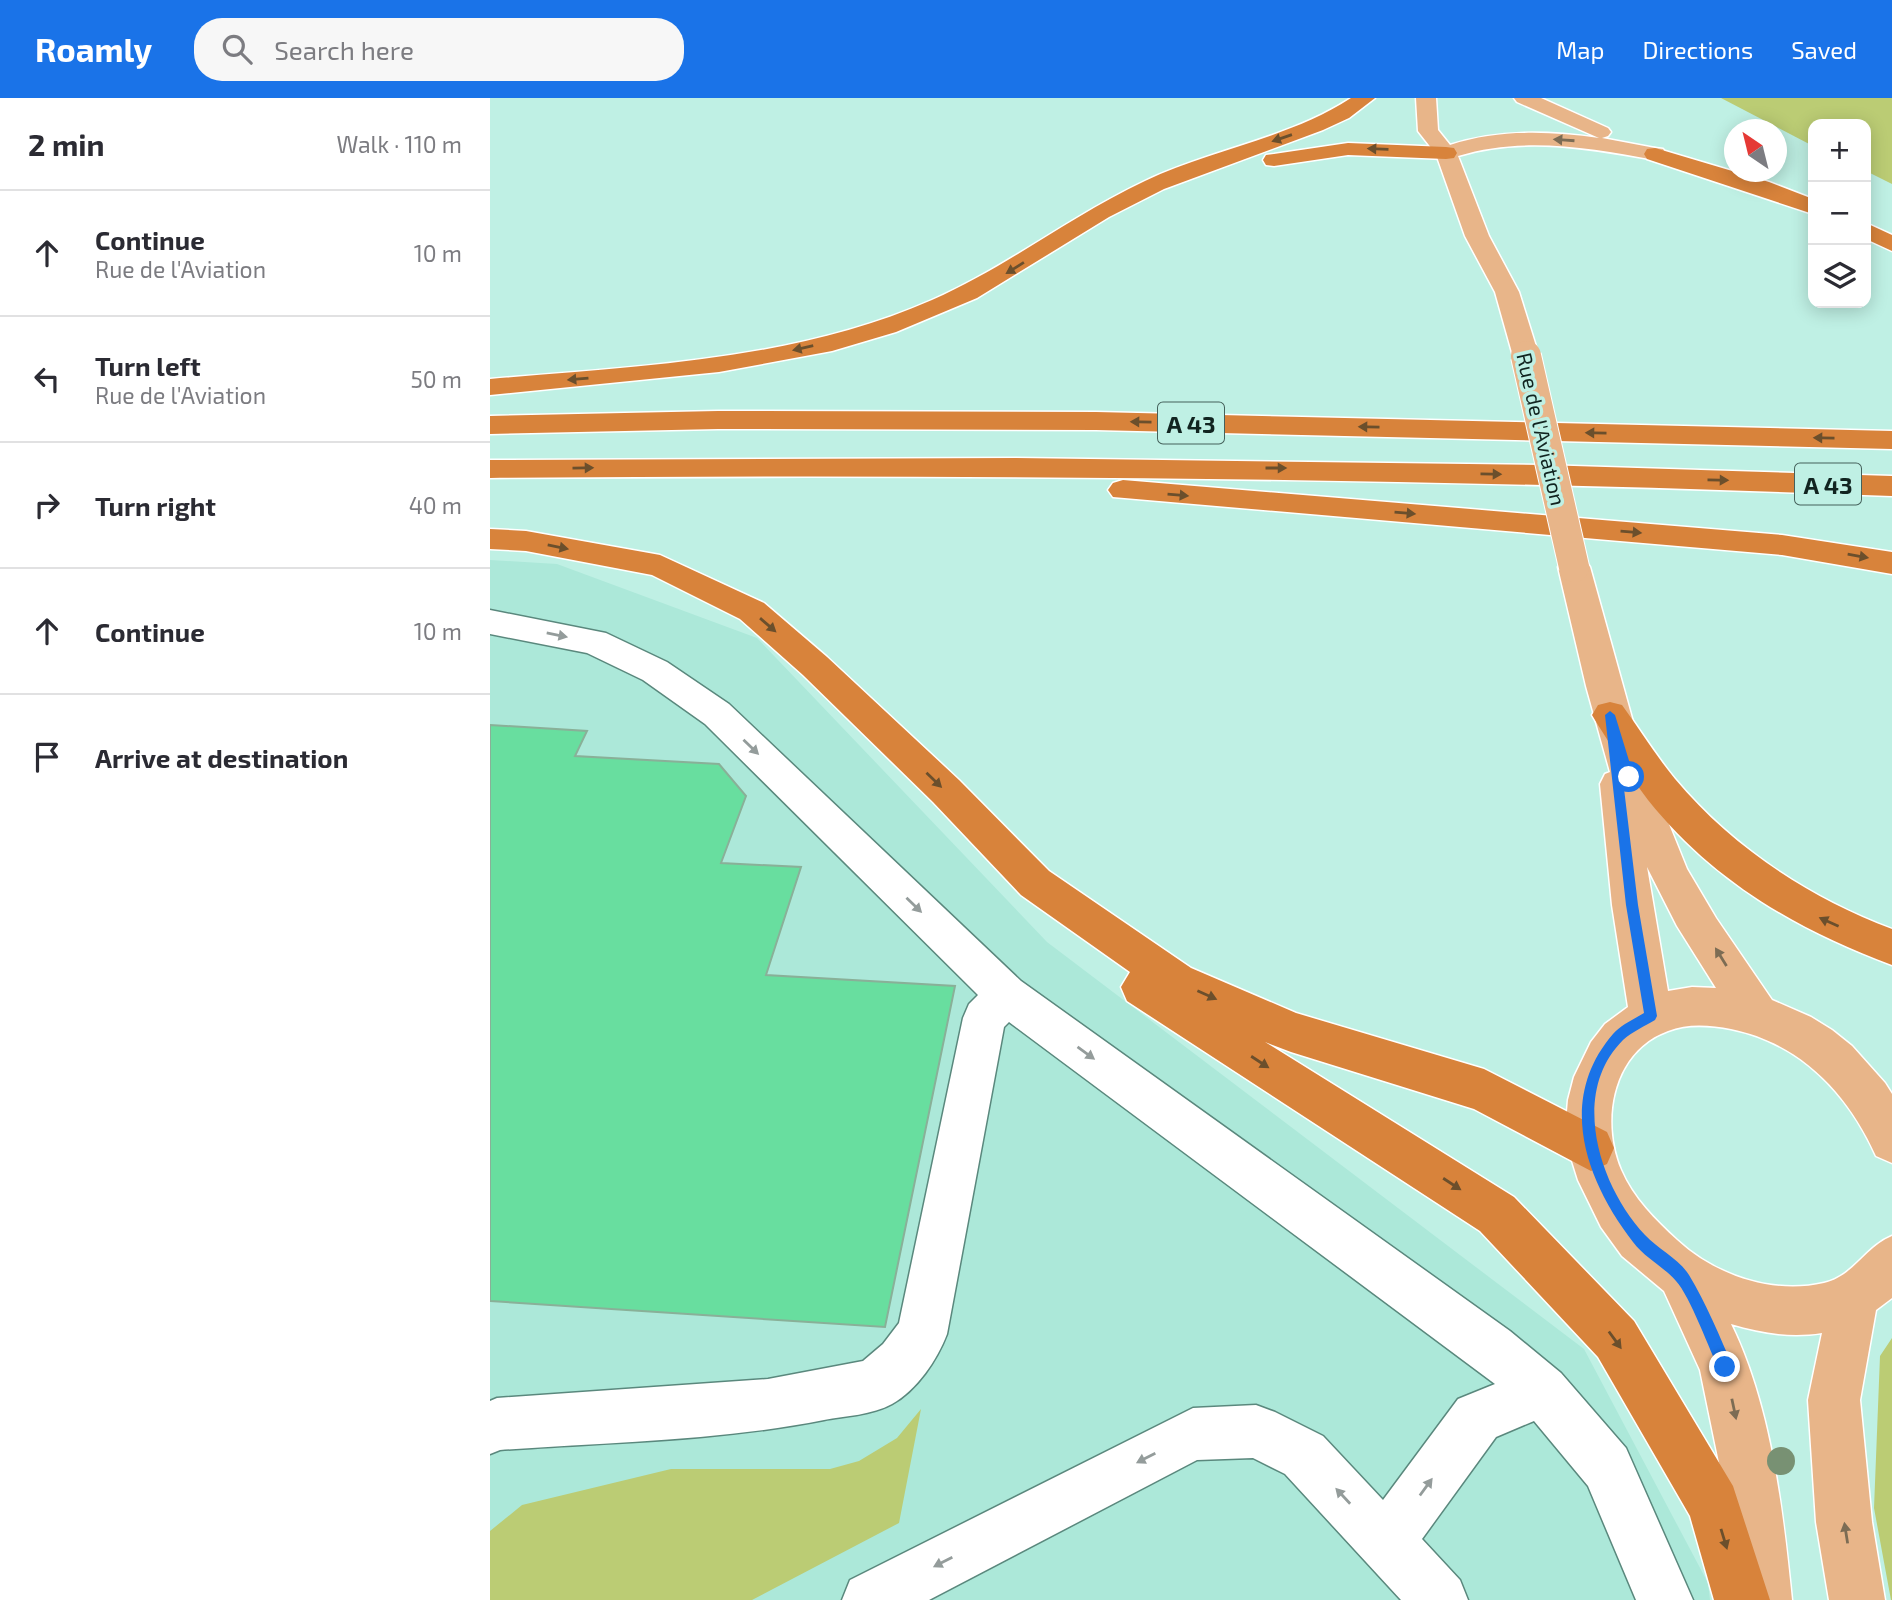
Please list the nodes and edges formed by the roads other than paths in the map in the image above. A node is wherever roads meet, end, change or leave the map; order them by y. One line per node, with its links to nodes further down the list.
1 (1365, 98): 7 (highway, one-way to 7)
2 (1426, 98): 4 (main road, Rue de l'Aviation)
3 (1524, 98): 5 (main road)
4 (1449, 142): 5 (main road, one-way to 4); 7 (highway, one-way to 7); 19 (main road, Rue de l'Aviation, bridge)
5 (1655, 153): 6 (highway)
6 (1808, 205)
7 (1072, 231): 10 (highway, one-way to 10)
8 (1871, 233): 9 (highway)
9 (1892, 244)
10 (490, 387)
11 (490, 425): 12 (highway, A 43, one-way to 11)
12 (1892, 440)
13 (817, 466): 14 (highway, A 43, one-way to 13); 15 (highway, A 43, one-way to 15); 17 (highway, one-way to 17)
14 (490, 469)
15 (1892, 486)
16 (490, 539): 20 (highway, one-way to 20)
17 (1892, 563)
18 (490, 622): 22 (lane, one-way to 22)
19 (1610, 715): 21 (highway, one-way to 19); 23 (main road, Rue de l'Aviation, one-way to 19); 24 (main road, Rue de l'Aviation)
20 (1035, 883): 27 (highway, one-way to 27); 37 (highway, one-way to 37)
21 (1892, 947)
22 (1006, 995): 31 (lane, one-way to 31); 32 (lane)
23 (1757, 1015): 24 (main road); 25 (main road)
24 (1651, 1016): 27 (main road)
25 (1874, 1086): 26 (main road)
26 (1892, 1140)
27 (1591, 1148): 29 (main road)
28 (1892, 1260): 30 (main road)
29 (1683, 1277): 30 (main road); 38 (main road, one-way to 38)
30 (1854, 1298): 39 (main road, one-way to 30)
31 (1543, 1391): 33 (lane, one-way to 31); 36 (lane)
32 (490, 1428)
33 (1386, 1542): 34 (lane, one-way to 34); 35 (lane)
34 (870, 1600)
35 (1440, 1600)
36 (1665, 1600)
37 (1742, 1600)
38 (1764, 1600)
39 (1857, 1600)

